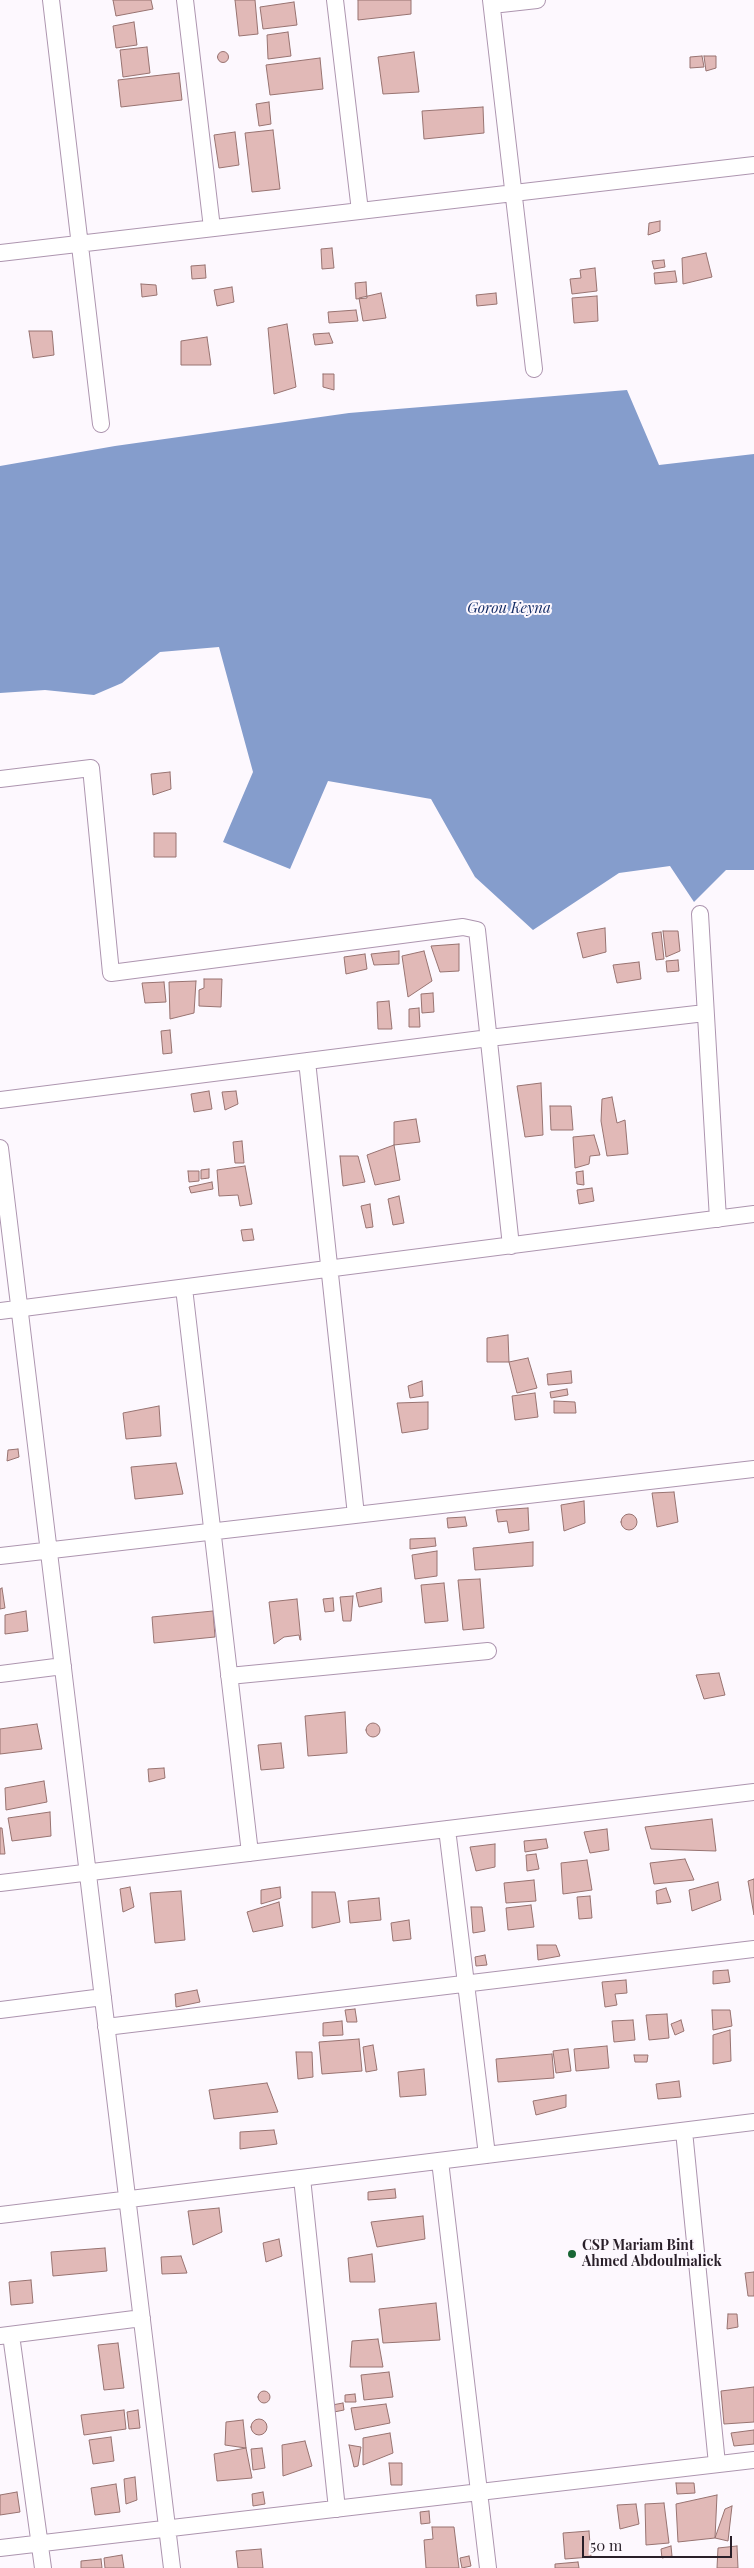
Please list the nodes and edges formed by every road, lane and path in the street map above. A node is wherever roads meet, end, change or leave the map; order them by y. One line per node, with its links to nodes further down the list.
1 (51, 0): 10 (street)
2 (185, 0): 9 (street)
3 (335, 0): 8 (street)
4 (537, 0): 5 (street)
5 (491, 3): 7 (street)
6 (754, 165): 7 (street)
7 (514, 193): 8 (street); 12 (street)
8 (360, 211): 9 (street)
9 (212, 228): 10 (street)
10 (80, 244): 11 (street); 13 (street)
11 (0, 253)
12 (534, 369)
13 (101, 424)
14 (0, 779): 17 (street)
15 (700, 914): 16 (street)
16 (705, 1013): 17 (street); 23 (street)
17 (489, 1038): 18 (street); 24 (street)
18 (307, 1061): 19 (street); 25 (street)
19 (0, 1100)
20 (0, 1148): 21 (street)
21 (1, 1169): 27 (street)
22 (754, 1214): 23 (street)
23 (718, 1219): 24 (street)
24 (511, 1246): 25 (street)
25 (329, 1269): 26 (street); 30 (street)
26 (184, 1288): 27 (street); 31 (street)
27 (19, 1309): 28 (street); 32 (street)
28 (0, 1311)
29 (754, 1469): 30 (street)
30 (356, 1515): 31 (street)
31 (212, 1531): 32 (street); 37 (street)
32 (48, 1550): 33 (street); 35 (street)
33 (0, 1556)
34 (488, 1651): 37 (street)
35 (63, 1666): 36 (street); 41 (street)
36 (0, 1674)
37 (229, 1676): 40 (street)
38 (754, 1792): 39 (street)
39 (447, 1829): 40 (street); 44 (street)
40 (250, 1853): 41 (street)
41 (88, 1872): 42 (street); 45 (street)
42 (0, 1882)
43 (754, 1949): 44 (street)
44 (466, 1984): 47 (street); 50 (street)
45 (103, 1997): 46 (street); 47 (street)
46 (0, 2010)
47 (106, 2027): 53 (street)
48 (754, 2122): 49 (street)
49 (684, 2131): 50 (street); 58 (street)
50 (486, 2155): 51 (street)
51 (440, 2161): 52 (street); 59 (street)
52 (302, 2178): 53 (street); 60 (street)
53 (128, 2200): 54 (street); 55 (street)
54 (0, 2215)
55 (142, 2318): 56 (street); 61 (street)
56 (6, 2335): 62 (street)
57 (754, 2460): 58 (street)
58 (717, 2464): 59 (street)
59 (479, 2492): 60 (street); 66 (street)
60 (337, 2509): 61 (street)
61 (167, 2529): 62 (street); 65 (street)
62 (40, 2544): 63 (street); 64 (street)
63 (0, 2548)
64 (43, 2568)
65 (172, 2568)
66 (488, 2568)

